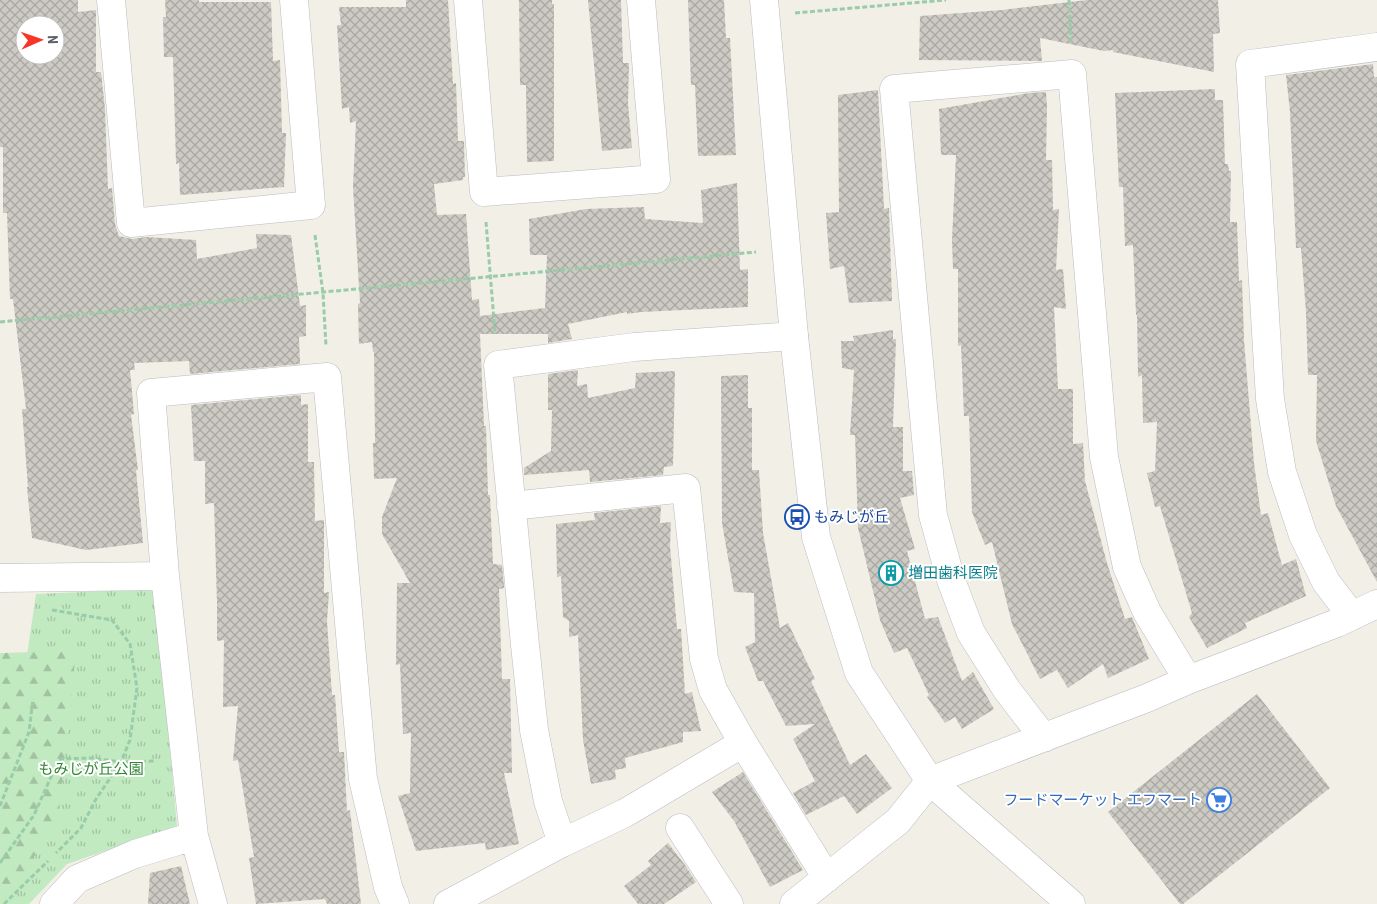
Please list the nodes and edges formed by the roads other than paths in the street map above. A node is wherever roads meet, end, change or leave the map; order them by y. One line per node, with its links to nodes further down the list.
1 (111, 0): 2 (street)
2 (294, 0)
3 (468, 0): 4 (street)
4 (641, 0)
5 (764, 8): 7 (street)
6 (1377, 47): 12 (street)
7 (794, 336): 8 (street); 16 (street)
8 (511, 506): 15 (street); 19 (street)
9 (165, 576): 10 (street); 18 (street); 23 (street)
10 (0, 578)
11 (1377, 604): 12 (street)
12 (1352, 616): 13 (street)
13 (1188, 680): 14 (street); 14 (street)
14 (1044, 738): 16 (street)
15 (743, 743): 19 (street); 20 (street)
16 (930, 781): 20 (street); 27 (street)
17 (680, 828): 25 (street)
18 (194, 836): 21 (street); 22 (street)
19 (562, 843): 24 (street)
20 (827, 878): 26 (street)
21 (54, 904)
22 (213, 904)
23 (395, 904)
24 (448, 904)
25 (729, 904)
26 (794, 904)
27 (1071, 904)

